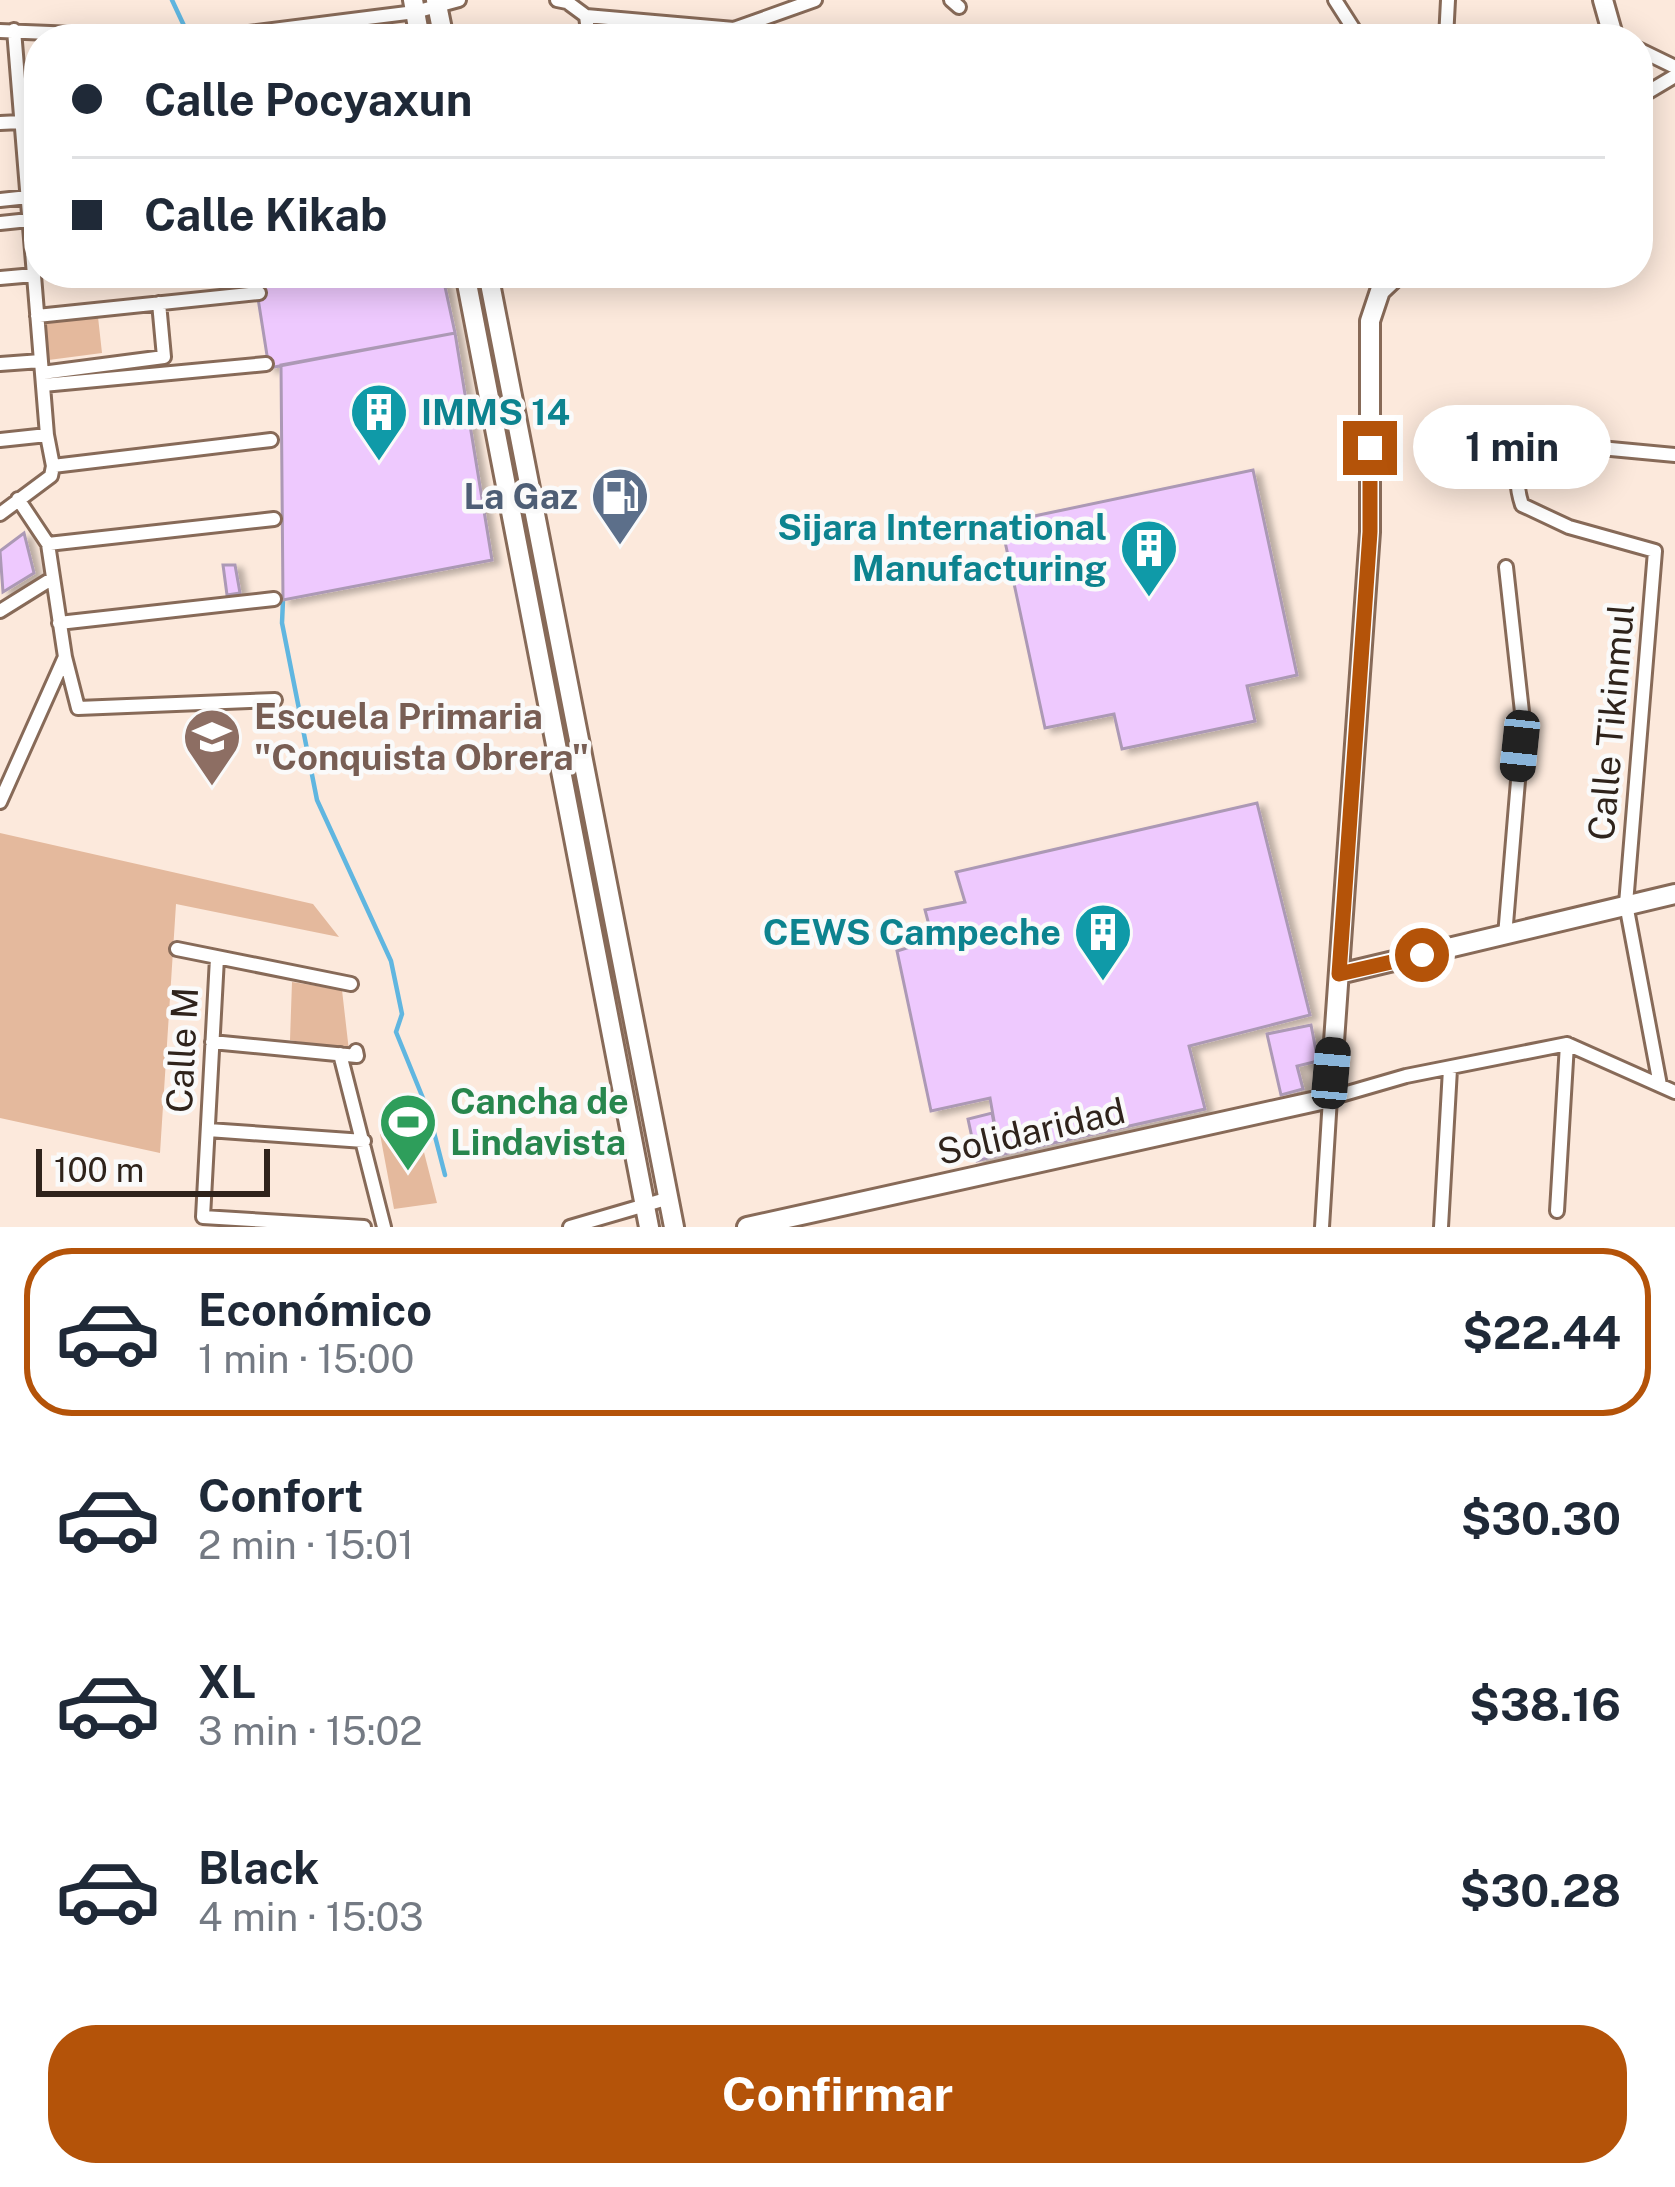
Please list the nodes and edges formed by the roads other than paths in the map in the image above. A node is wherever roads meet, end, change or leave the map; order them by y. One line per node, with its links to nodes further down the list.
1 (459, 0): 4 (street)
2 (557, 0): 6 (street)
3 (815, 0): 10 (street)
4 (437, 3): 5 (street)
5 (414, 6): 7 (street)
6 (586, 16): 8 (street); 9 (street)
7 (298, 24)
8 (587, 24)
9 (677, 24)
10 (748, 24)
11 (7, 30): 12 (street)
12 (21, 122): 13 (street); 14 (street)
13 (0, 123)
14 (24, 131)
15 (35, 288): 21 (street)
16 (468, 288): 25 (main road)
17 (491, 288): 22 (main road)
18 (1377, 288): 51 (main road)
19 (259, 293): 20 (street)
20 (159, 303): 21 (street); 26 (street)
21 (38, 316): 26 (street)
22 (506, 363): 25 (main road); 32 (main road)
23 (0, 364): 26 (street)
24 (266, 364): 26 (street)
25 (483, 367): 33 (main road)
26 (42, 373): 27 (street)
27 (47, 435): 28 (street); 31 (street)
28 (0, 440)
29 (271, 440): 31 (street)
30 (1675, 454): 47 (street, Calle Tikinmul)
31 (53, 466): 34 (street)
32 (530, 491): 33 (main road); 63 (main road)
33 (508, 497): 64 (main road)
34 (19, 499): 35 (street); 37 (street)
35 (0, 514)
36 (274, 519): 37 (street)
37 (48, 544): 39 (street)
38 (1507, 567): 48 (street)
39 (53, 578): 41 (street); 42 (street)
40 (274, 599): 42 (street)
41 (0, 610)
42 (59, 623): 43 (street)
43 (64, 658): 44 (street); 45 (street)
44 (275, 700)
45 (0, 802)
46 (1675, 894): 47 (main road)
47 (1625, 904): 48 (main road); 58 (street, Calle Tikinmul)
48 (1505, 935): 51 (main road)
49 (177, 949): 50 (street)
50 (217, 958): 52 (street); 53 (street, Calle M)
51 (1339, 974): 60 (main road)
52 (351, 984)
53 (212, 1042): 56 (street); 61 (street, Calle M)
54 (1568, 1044): 57 (street); 58 (street); 65 (street)
55 (356, 1051): 56 (street)
56 (340, 1054): 62 (street)
57 (1450, 1069): 60 (street); 75 (street)
58 (1660, 1085): 59 (street)
59 (1675, 1092)
60 (1330, 1098): 73 (main road, Solidaridad); 74 (street)
61 (208, 1130): 62 (street); 66 (street, Calle M)
62 (364, 1141): 68 (street)
63 (666, 1199): 64 (street); 72 (main road)
64 (637, 1208): 69 (street); 70 (street); 71 (main road)
65 (1557, 1211)
66 (211, 1220): 67 (street)
67 (364, 1227)
68 (384, 1227)
69 (570, 1227)
70 (635, 1227)
71 (650, 1227)
72 (674, 1227)
73 (747, 1227)
74 (1322, 1227)
75 (1441, 1227)

